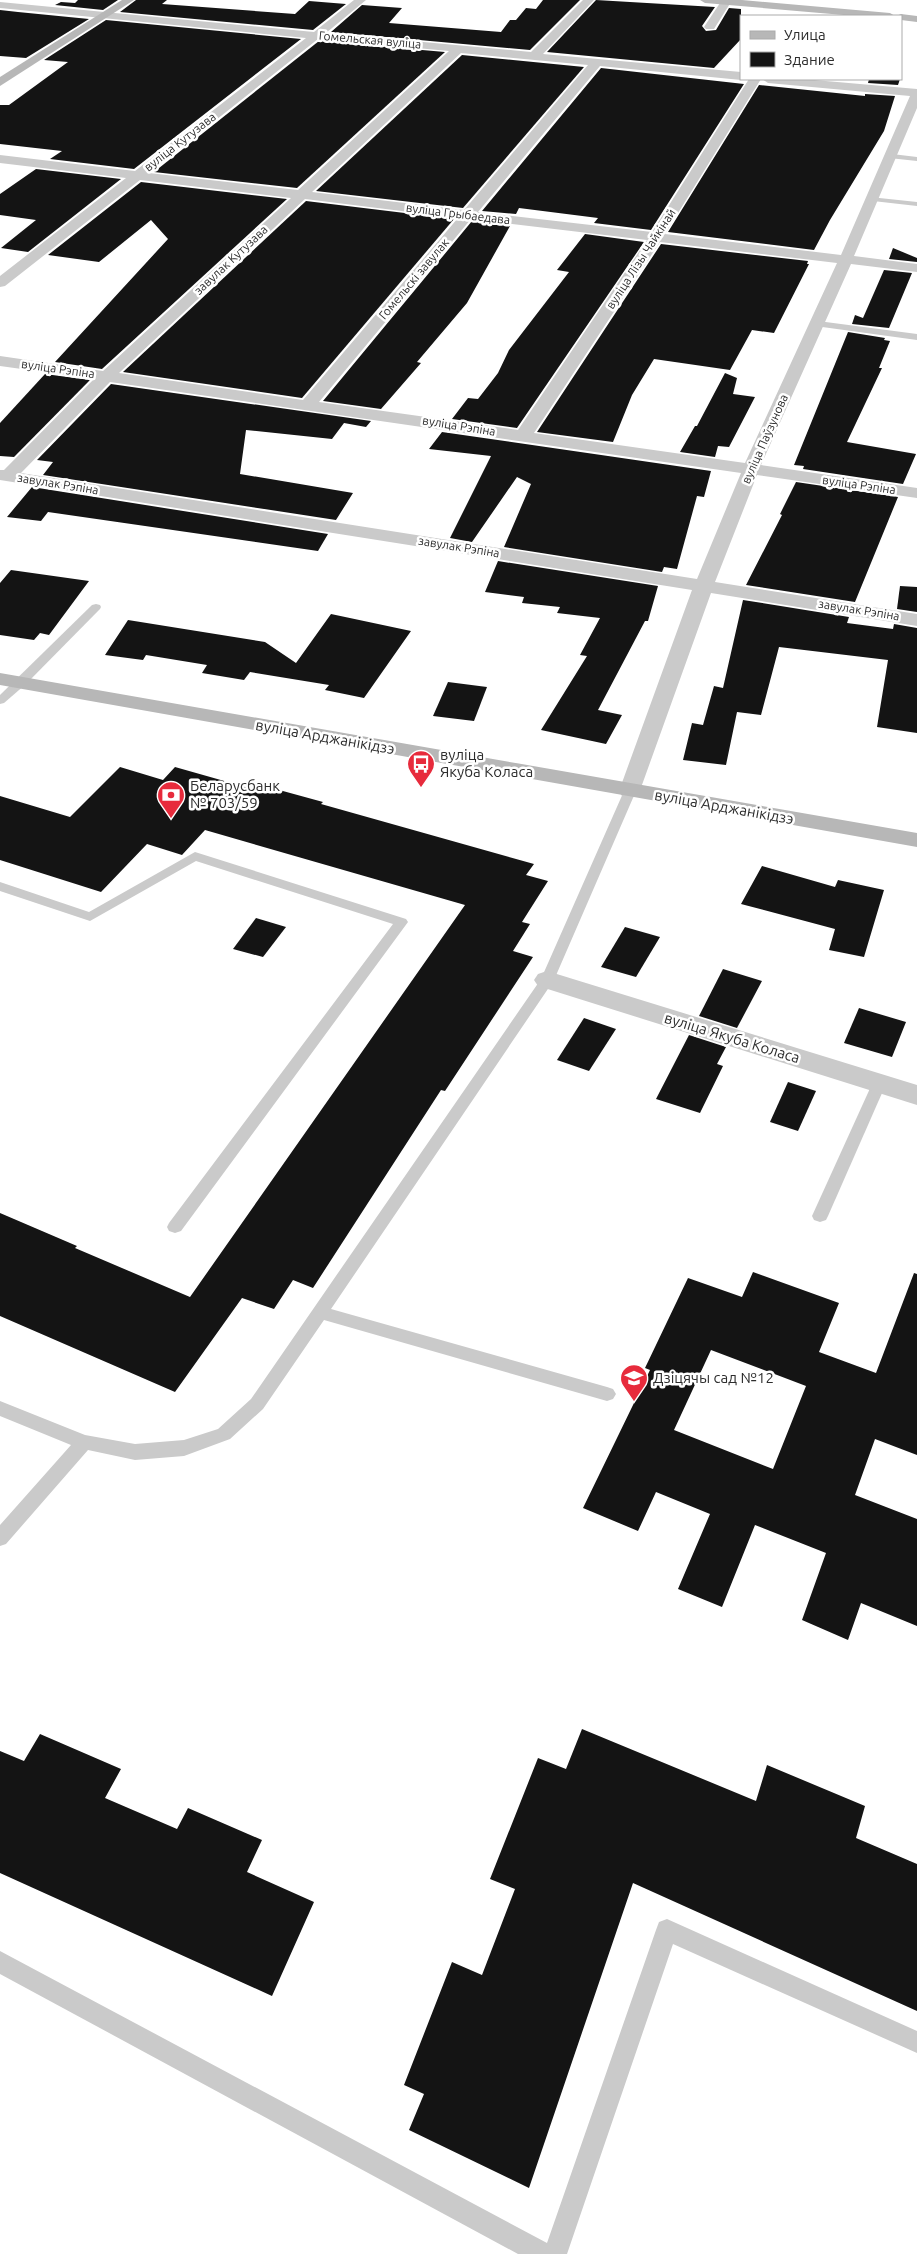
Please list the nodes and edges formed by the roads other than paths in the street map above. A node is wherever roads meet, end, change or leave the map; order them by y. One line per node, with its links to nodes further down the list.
1 (129, 0): 8 (street)
2 (361, 0): 13 (street, вуліца Кутузава)
3 (589, 0): 15 (street)
4 (705, 0): 5 (street)
5 (726, 2): 7 (street); 12 (street)
6 (0, 5): 8 (street, Гомельская вуліца)
7 (820, 13): 9 (street)
8 (107, 15): 13 (street, Гомельская вуліца); 20 (street)
9 (867, 15)
10 (902, 17): 11 (street)
11 (917, 19)
12 (710, 27)
13 (318, 35): 14 (street, Гомельская вуліца); 25 (street, вуліца Кутузава)
14 (458, 49): 15 (street, Гомельская вуліца); 26 (street, завулак Кутузава)
15 (534, 56): 16 (street, Гомельская вуліца)
16 (596, 63): 17 (street, Гомельская вуліца); 29 (street, Гомельскі завулак)
17 (740, 76)
18 (754, 80): 30 (street, вуліца Лізы Чайкінай)
19 (779, 80): 21 (street)
20 (0, 82)
21 (917, 93): 22 (street, вуліца Паўзунова)
22 (892, 156): 24 (lane); 27 (street, вуліца Паўзунова)
23 (0, 159): 25 (street, вуліца Грыбаедава)
24 (917, 159)
25 (136, 176): 26 (street, вуліца Грыбаедава); 33 (street, вуліца Кутузава)
26 (302, 195): 29 (street, вуліца Грыбаедава); 37 (street, завулак Кутузава)
27 (874, 199): 28 (lane); 31 (street, вуліца Паўзунова)
28 (917, 204)
29 (468, 215): 30 (street, вуліца Грыбаедава); 38 (street, Гомельскі завулак)
30 (656, 237): 31 (street, вуліца Грыбаедава); 39 (street, вуліца Лізы Чайкінай)
31 (846, 260): 32 (street, вуліца Грыбаедава); 34 (street, вуліца Паўзунова)
32 (917, 268)
33 (0, 284)
34 (818, 324): 35 (lane); 40 (street, вуліца Паўзунова)
35 (917, 336)
36 (0, 361): 37 (street, вуліца Рэпіна)
37 (107, 376): 38 (street, вуліца Рэпіна); 41 (street, завулак Кутузава)
38 (308, 404): 39 (street, вуліца Рэпіна)
39 (523, 436): 40 (street, вуліца Рэпіна)
40 (751, 469): 42 (street, вуліца Рэпіна); 43 (street, вуліца Паўзунова)
41 (4, 475): 43 (street, завулак Рэпіна)
42 (917, 493)
43 (704, 585): 45 (street, завулак Рэпіна); 49 (street, вуліца Паўзунова)
44 (96, 607): 47 (lane)
45 (917, 620)
46 (0, 678): 47 (street, вуліца Арджанікідзэ)
47 (22, 682): 48 (lane); 49 (street, вуліца Арджанікідзэ)
48 (0, 701)
49 (630, 791): 50 (street, вуліца Арджанікідзэ); 52 (lane)
50 (917, 840)
51 (0, 886): 56 (lane)
52 (547, 980): 53 (street, вуліца Якуба Коласа); 57 (lane)
53 (879, 1084): 54 (street, вуліца Якуба Коласа); 55 (lane)
54 (917, 1095)
55 (820, 1216)
56 (175, 1227)
57 (320, 1312): 58 (lane); 60 (lane)
58 (607, 1394)
59 (0, 1408): 60 (lane)
60 (84, 1442): 61 (lane)
61 (0, 1538)
62 (0, 1962): 64 (lane)
63 (917, 2042): 65 (lane)
64 (542, 2254)
65 (555, 2254)

